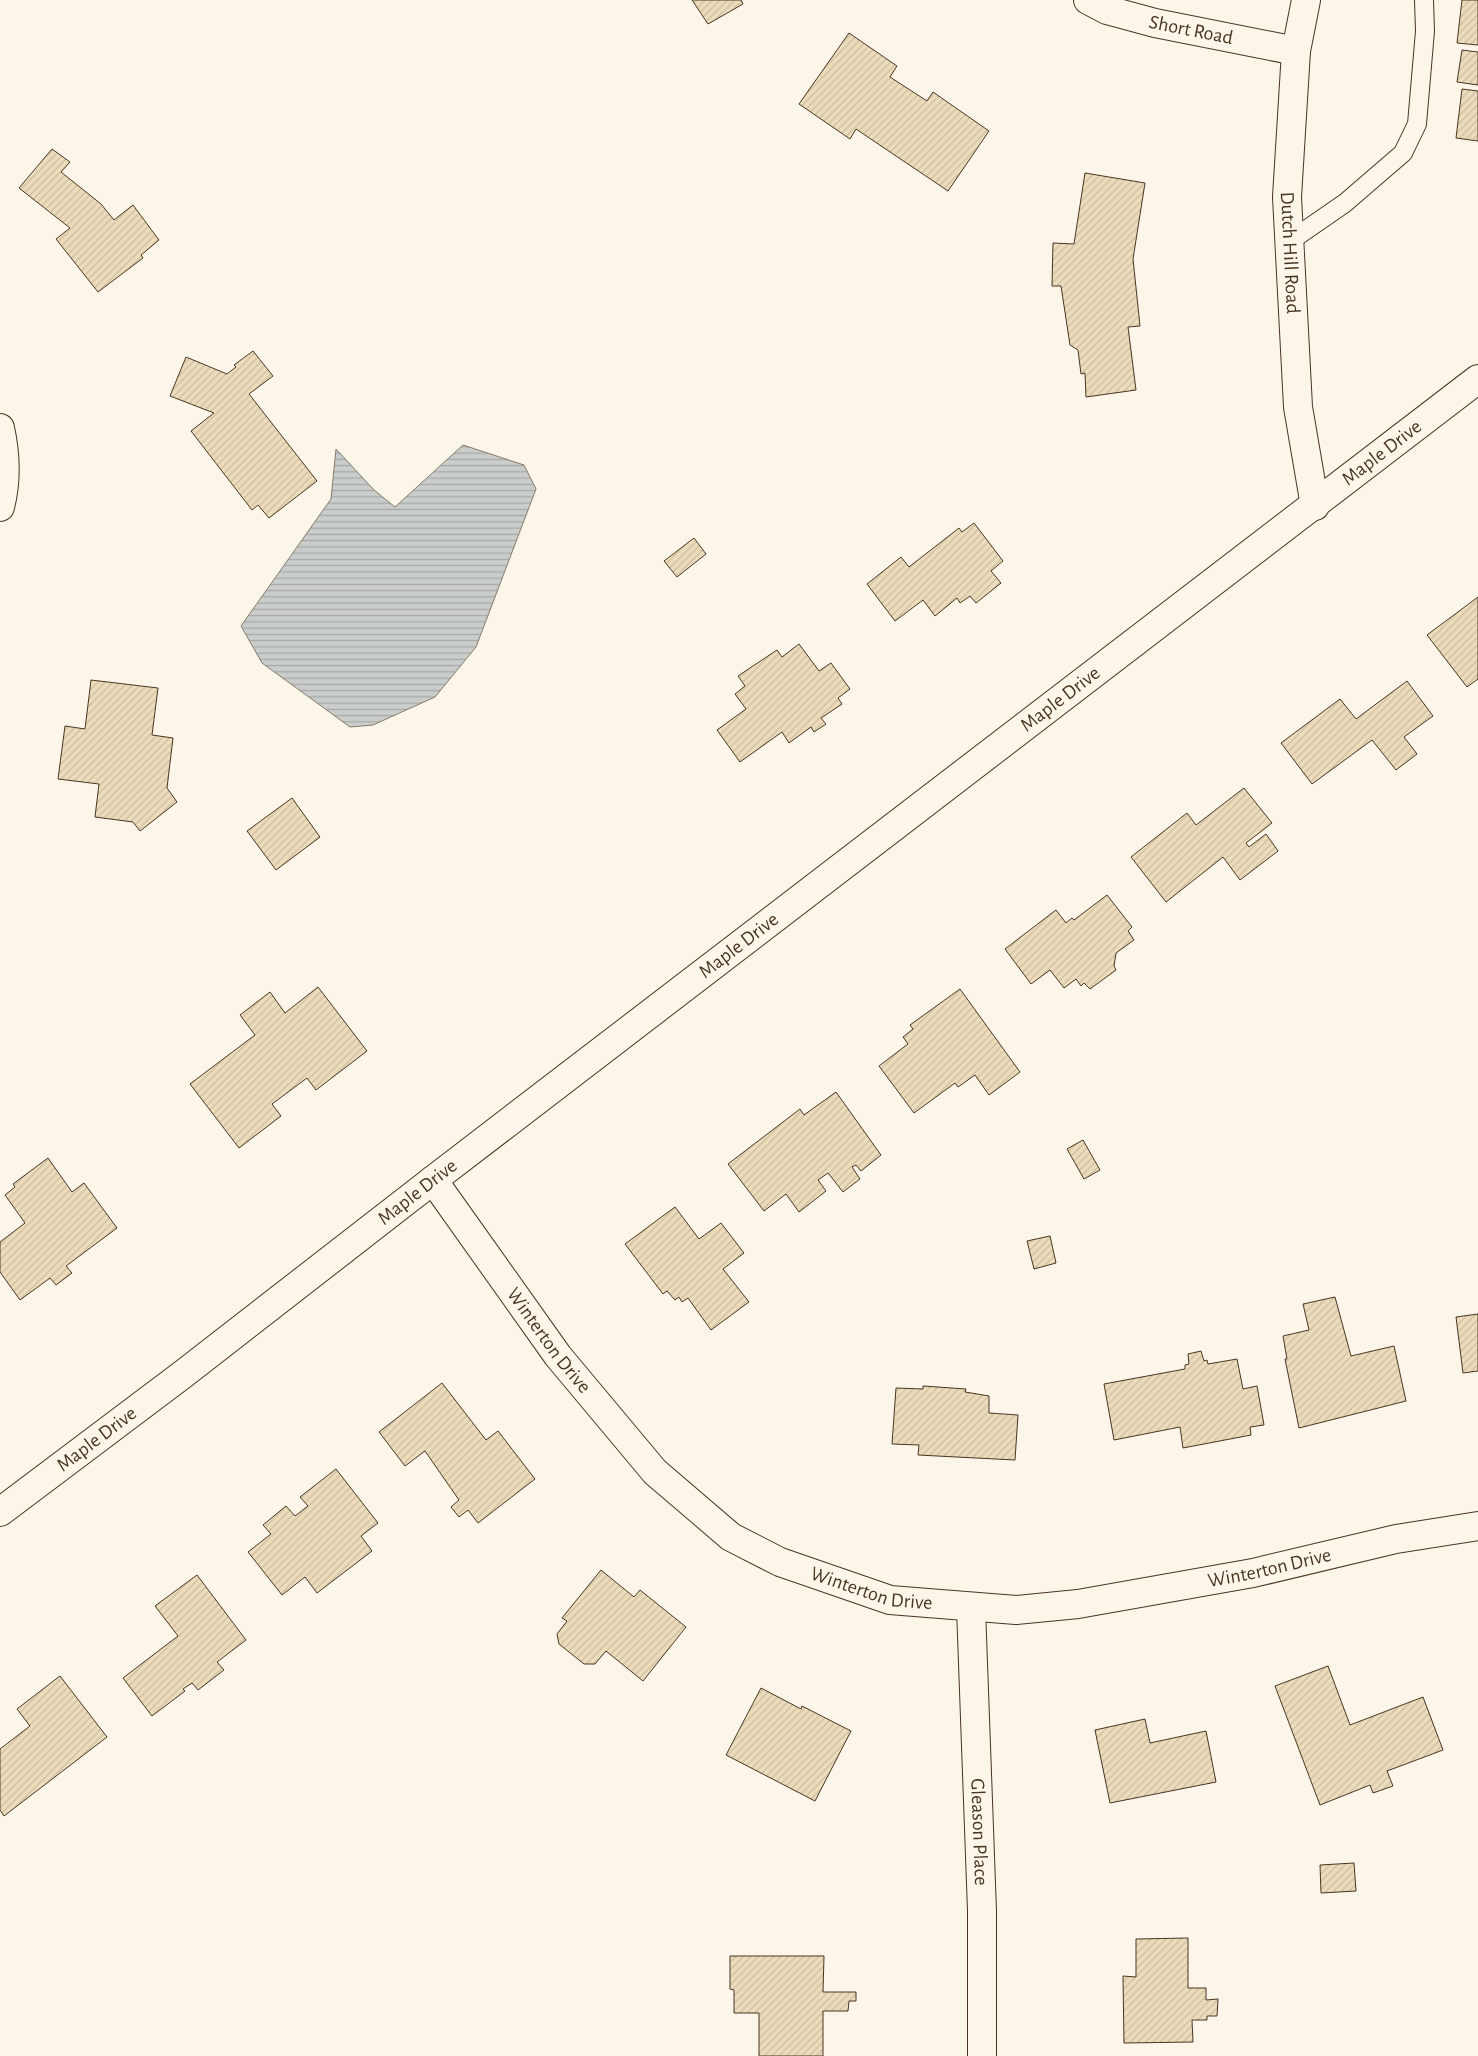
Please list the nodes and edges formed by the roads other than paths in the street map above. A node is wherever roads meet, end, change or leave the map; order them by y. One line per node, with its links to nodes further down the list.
1 (1088, 0): 4 (street, Short Road)
2 (1306, 0): 4 (street, Dutch Hill Road)
3 (1424, 0): 5 (lane)
4 (1296, 51): 5 (street, Dutch Hill Road)
5 (1290, 241): 8 (street, Dutch Hill Road)
6 (1478, 379): 8 (street, Maple Drive)
7 (0, 428): 9 (street)
8 (1315, 506): 10 (street, Maple Drive)
9 (0, 507)
10 (433, 1180): 11 (street, Maple Drive); 13 (street, Winterton Drive)
11 (0, 1512)
12 (1478, 1526): 13 (street, Winterton Drive)
13 (971, 1608): 14 (street, Gleason Place)
14 (982, 2056)

